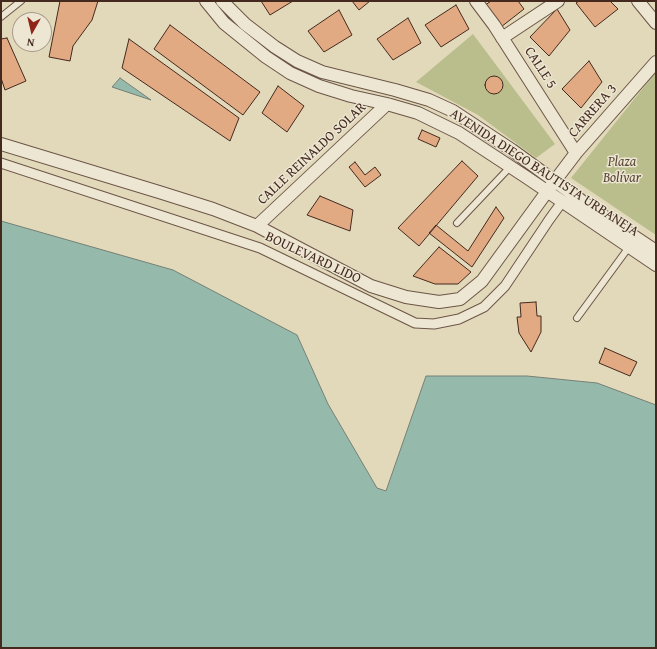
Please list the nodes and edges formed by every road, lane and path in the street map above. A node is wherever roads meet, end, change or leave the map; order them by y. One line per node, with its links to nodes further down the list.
1 (21, 1): 7 (lane)
2 (206, 1): 11 (street, AVENIDA DIEGO BAUTISTA URBANEJA)
3 (222, 1): 16 (street, AVENIDA DIEGO BAUTISTA URBANEJA)
4 (476, 1): 9 (street, CALLE 5)
5 (558, 1): 9 (street)
6 (638, 1): 8 (street)
7 (1, 17)
8 (656, 24)
9 (502, 38): 13 (street, CALLE 5)
10 (656, 62): 13 (street, CARRERA 3)
11 (387, 104): 15 (street, AVENIDA DIEGO BAUTISTA URBANEJA); 20 (street, CALLE REINALDO SOLAR)
12 (1, 144): 20 (street, BOULEVARD LIDO)
13 (576, 153): 16 (street, CARRERA 3)
14 (1, 163): 18 (street, BOULEVARD LIDO)
15 (511, 166): 17 (street, AVENIDA DIEGO BAUTISTA URBANEJA); 19 (lane)
16 (554, 182): 17 (street, BOULEVARD LIDO); 22 (street, AVENIDA DIEGO BAUTISTA URBANEJA)
17 (548, 192): 18 (street, AVENIDA DIEGO BAUTISTA URBANEJA); 20 (street, BOULEVARD LIDO)
18 (562, 202): 21 (street, AVENIDA DIEGO BAUTISTA URBANEJA)
19 (457, 223)
20 (257, 226)
21 (629, 247): 23 (street, AVENIDA DIEGO BAUTISTA URBANEJA); 24 (lane)
22 (656, 251)
23 (656, 265)
24 (577, 318)

